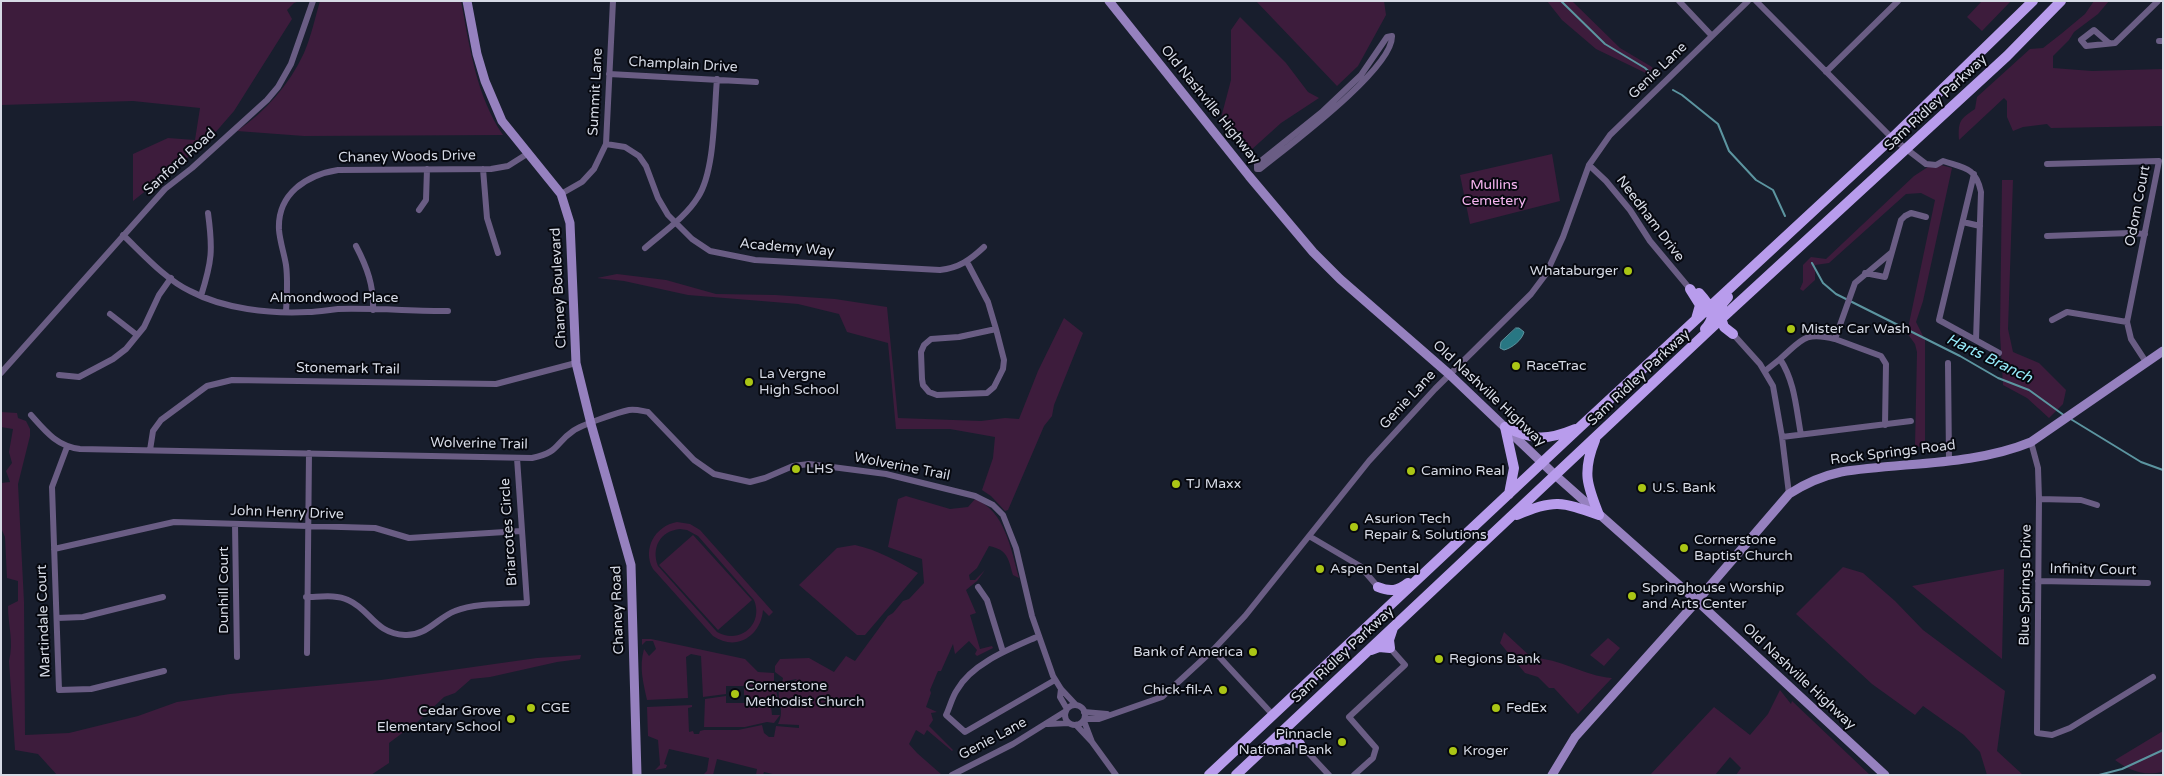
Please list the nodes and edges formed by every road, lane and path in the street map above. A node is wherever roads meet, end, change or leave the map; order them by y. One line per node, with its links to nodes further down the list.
1 (313, 1): 39 (street, Sanford Road)
2 (467, 1): 22 (street, Chaney Boulevard)
3 (613, 1): 16 (street, Summit Lane)
4 (1109, 1): 75 (street, Old Nashville Highway)
5 (1679, 1): 13 (street)
6 (1748, 1): 13 (street, Genie Lane)
7 (1756, 1): 15 (street)
8 (1898, 1): 15 (street)
9 (2033, 1): 19 (main road, Sam Ridley Parkway)
10 (2061, 1): 21 (main road, Sam Ridley Parkway)
11 (2158, 1): 14 (street)
12 (1392, 36): 27 (street)
13 (1712, 36): 24 (street, Genie Lane)
14 (2109, 43)
15 (1826, 72): 19 (street)
16 (609, 74): 17 (street, Champlain Drive); 20 (street, Summit Lane)
17 (717, 79): 18 (street, Champlain Drive); 36 (street)
18 (756, 82)
19 (1892, 138): 21 (street); 42 (main road, Sam Ridley Parkway)
20 (606, 144): 29 (street, Summit Lane); 36 (street, Academy Way)
21 (1907, 149): 28 (street); 54 (main road, Sam Ridley Parkway)
22 (527, 154): 26 (street, Chaney Woods Drive); 29 (street, Chaney Boulevard)
23 (2047, 164): 38 (street, Odom Court)
24 (1589, 165): 50 (street, Needham Drive); 75 (street, Genie Lane)
25 (427, 169): 26 (street, Chaney Woods Drive); 32 (street); 55 (street, Chaney Woods Drive)
26 (483, 169): 46 (street)
27 (1257, 169)
28 (1974, 174): 30 (street); 31 (street)
29 (561, 194): 71 (street, Chaney Boulevard)
30 (1966, 206): 31 (street); 35 (street)
31 (1980, 209): 37 (street)
32 (419, 210)
33 (208, 213): 51 (street)
34 (1926, 217): 45 (street)
35 (1962, 222): 37 (street); 66 (street)
36 (674, 223): 44 (street); 47 (street, Academy Way)
37 (1980, 226): 66 (street)
38 (2145, 234): 40 (street); 61 (street, Odom Court)
39 (123, 235): 49 (street, Almondwood Place); 74 (street, Sanford Road)
40 (2047, 236)
41 (356, 246): 53 (street)
42 (1776, 246): 50 (main road); 52 (main road, Sam Ridley Parkway); 58 (main road)
43 (984, 247): 47 (street, Academy Way)
44 (645, 248)
45 (1892, 252): 48 (street); 48 (street)
46 (498, 253)
47 (967, 262): 62 (street)
48 (1865, 273): 65 (street)
49 (171, 278): 51 (street, Almondwood Place); 64 (street)
50 (1695, 291): 52 (main road); 59 (main road)
51 (201, 296): 55 (street, Almondwood Place)
52 (1710, 307): 59 (main road, Sam Ridley Parkway); 77 (main road)
53 (373, 310): 55 (street, Almondwood Place); 56 (street, Almondwood Place)
54 (1731, 310): 58 (main road, Sam Ridley Parkway); 63 (main road)
55 (286, 311)
56 (448, 311)
57 (110, 314): 64 (street)
58 (1721, 319): 63 (main road); 77 (main road, Sam Ridley Parkway)
59 (1696, 320): 83 (main road, Sam Ridley Parkway)
60 (2052, 320): 61 (street)
61 (2128, 322): 70 (street, Odom Court)
62 (996, 329): 62 (street)
63 (1733, 334): 73 (street)
64 (137, 335): 76 (street)
65 (1835, 339): 69 (street); 82 (street)
66 (1976, 340): 68 (street)
67 (2163, 351): 70 (street, Rock Springs Road)
68 (1999, 353)
69 (1780, 359): 73 (street); 85 (street)
70 (2146, 362): 88 (street, Rock Springs Road)
71 (576, 363): 78 (street, Chaney Boulevard); 90 (street, Stonemark Trail)
72 (1948, 363): 93 (street)
73 (1765, 371): 87 (street)
74 (1, 373)
75 (1449, 374): 84 (street, Old Nashville Highway); 105 (street, Genie Lane)
76 (59, 375)
77 (1659, 378): 86 (main road, Sam Ridley Parkway)
78 (582, 390): 81 (street, Chaney Road)
79 (31, 416): 89 (street)
80 (1911, 422): 82 (street)
81 (591, 424): 92 (street, Wolverine Trail); 118 (street, Wolverine Trail); 142 (street, Chaney Road)
82 (1885, 425): 85 (street)
83 (1580, 427): 84 (main road); 94 (main road, Sam Ridley Parkway)
84 (1504, 428): 94 (street, Old Nashville Highway); 96 (main road)
85 (1801, 435): 87 (street)
86 (1598, 436): 95 (main road, Sam Ridley Parkway); 100 (main road)
87 (1782, 437): 97 (street)
88 (2031, 442): 93 (street, Rock Springs Road); 98 (street, Blue Springs Drive)
89 (67, 448): 90 (street, Wolverine Trail); 106 (street, Martindale Court)
90 (150, 450): 91 (street, Wolverine Trail)
91 (309, 453): 92 (street, Wolverine Trail); 103 (street)
92 (517, 458): 104 (street, Briarcotes Circle)
93 (1949, 460): 97 (street, Rock Springs Road)
94 (1542, 463): 95 (street, Old Nashville Highway); 96 (main road, Sam Ridley Parkway)
95 (1555, 476): 100 (street, Old Nashville Highway); 101 (main road, Sam Ridley Parkway)
96 (1509, 494): 107 (main road, Sam Ridley Parkway)
97 (1789, 494): 114 (street, Rock Springs Road)
98 (2039, 499): 99 (street); 108 (street, Blue Springs Drive)
99 (2096, 505)
100 (1599, 515): 101 (main road); 114 (street, Old Nashville Highway)
101 (1511, 517): 117 (main road, Sam Ridley Parkway)
102 (236, 524): 103 (street, John Henry Drive); 106 (street, John Henry Drive); 124 (street, Dunhill Court)
103 (308, 526): 104 (street, John Henry Drive); 112 (street)
104 (521, 531): 112 (street, Briarcotes Circle)
105 (1309, 536): 111 (street); 120 (street, Genie Lane)
106 (54, 549): 116 (street, Martindale Court)
107 (1426, 572): 111 (main road); 115 (main road, Sam Ridley Parkway)
108 (2038, 581): 109 (street, Infinity Court); 126 (street, Blue Springs Drive)
109 (2148, 583)
110 (978, 587): 121 (street)
111 (1378, 587): 115 (main road)
112 (306, 597): 123 (street)
113 (163, 598): 116 (street)
114 (1697, 601): 149 (street, Rock Springs Road); 150 (street, Old Nashville Highway)
115 (1382, 613): 134 (main road, Sam Ridley Parkway)
116 (57, 618): 125 (street, Martindale Court)
117 (1395, 625): 119 (main road); 122 (main road, Sam Ridley Parkway)
118 (1039, 636): 121 (street); 127 (street, Wolverine Trail)
119 (1390, 648): 122 (main road); 148 (street)
120 (1213, 650): 132 (street, Genie Lane); 134 (street)
121 (1003, 652): 127 (street)
122 (1367, 652): 133 (main road, Sam Ridley Parkway)
123 (306, 653)
124 (237, 657)
125 (164, 671)
126 (2153, 677)
127 (1055, 680): 128 (street, Wolverine Trail)
128 (1061, 689): 129 (street, Wolverine Trail); 130 (street, Wolverine Trail)
129 (1076, 705): 130 (street); 131 (street)
130 (1066, 710): 136 (street); 137 (street, Genie Lane)
131 (1084, 712): 132 (street, Genie Lane); 135 (street)
132 (1107, 714): 135 (street, Genie Lane)
133 (1301, 714): 140 (main road, Sam Ridley Parkway); 141 (main road)
134 (1274, 715): 145 (main road, Sam Ridley Parkway)
135 (1084, 720): 138 (street); 139 (street)
136 (1069, 723): 137 (street, Genie Lane); 138 (street)
137 (1046, 724): 143 (street, Genie Lane)
138 (1076, 725): 139 (street)
139 (1092, 742): 144 (street)
140 (1269, 743): 141 (main road); 146 (main road, Sam Ridley Parkway)
141 (1300, 744): 147 (street)
142 (637, 775)
143 (952, 775)
144 (1116, 775)
145 (1209, 775)
146 (1236, 775)
147 (1329, 775)
148 (1354, 775)
149 (1552, 775)
150 (1884, 775)

